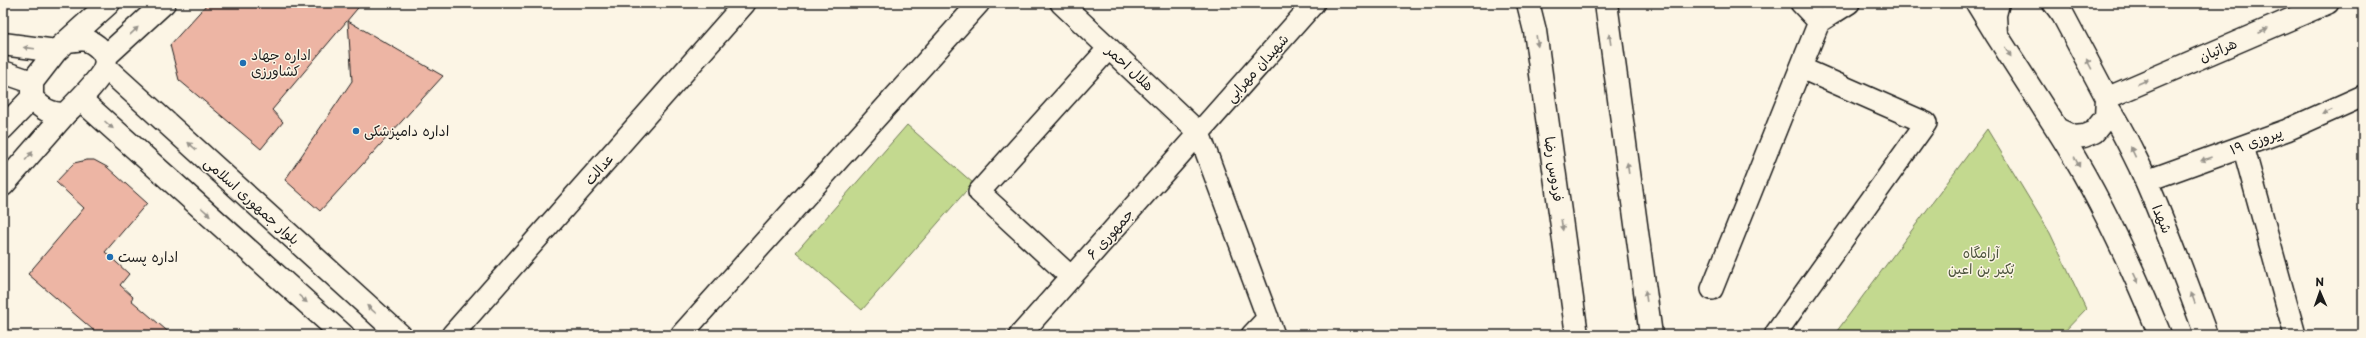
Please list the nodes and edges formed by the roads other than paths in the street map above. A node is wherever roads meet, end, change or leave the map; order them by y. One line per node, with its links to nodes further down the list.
1 (109, 3): 18 (street)
2 (164, 3): 20 (street, one-way to 2)
3 (745, 3): 39 (street, عدالت)
4 (979, 3): 40 (street)
5 (1061, 3): 19 (street, هلال احمر)
6 (1314, 3): 29 (street, شهیدان مهرابی)
7 (1528, 3): 43 (street, فردوس رضا, one-way to 43)
8 (1606, 3): 44 (street, one-way to 8)
9 (1801, 3): 15 (street)
10 (1849, 3): 15 (street)
11 (1977, 3): 16 (street)
12 (1998, 3): 16 (street)
13 (2328, 3): 25 (street, هراتیان, one-way to 13)
14 (2060, 7): 25 (street, شهدا, one-way to 14)
15 (1819, 22): 21 (street)
16 (1996, 34): 28 (street, one-way to 28)
17 (3, 44): 18 (street, بلوار جمهوری اسلامی, one-way to 17)
18 (62, 46): 20 (street, بلوار جمهوری اسلامی); 23 (street)
19 (1109, 48): 29 (street, هلال احمر); 33 (street)
20 (105, 62): 26 (street); 38 (street, بلوار جمهوری اسلامی, one-way to 20)
21 (1801, 68): 34 (street); 36 (street)
22 (3, 72): 23 (street)
23 (32, 90): 26 (street); 27 (street)
24 (2363, 96): 30 (street, پیروزی ۱۹, one-way to 30)
25 (2108, 103): 28 (street); 31 (street, شهدا, one-way to 25)
26 (72, 107): 32 (street, one-way to 26); 37 (street, one-way to 37)
27 (3, 128)
28 (2057, 129): 45 (street, one-way to 45)
29 (1199, 133): 33 (street, جمهوری ۶); 35 (street)
30 (2243, 146): 31 (street, پیروزی ۱۹, one-way to 31); 47 (street)
31 (2146, 181): 46 (street, شهدا, one-way to 31)
32 (3, 185)
33 (1071, 277): 41 (street, جمهوری ۶)
34 (1712, 289)
35 (1271, 326): 42 (street)
36 (1776, 333)
37 (343, 335)
38 (400, 335)
39 (452, 335)
40 (681, 335)
41 (1020, 335)
42 (1252, 335)
43 (1577, 335)
44 (1652, 335)
45 (2160, 335)
46 (2206, 335)
47 (2295, 335)

